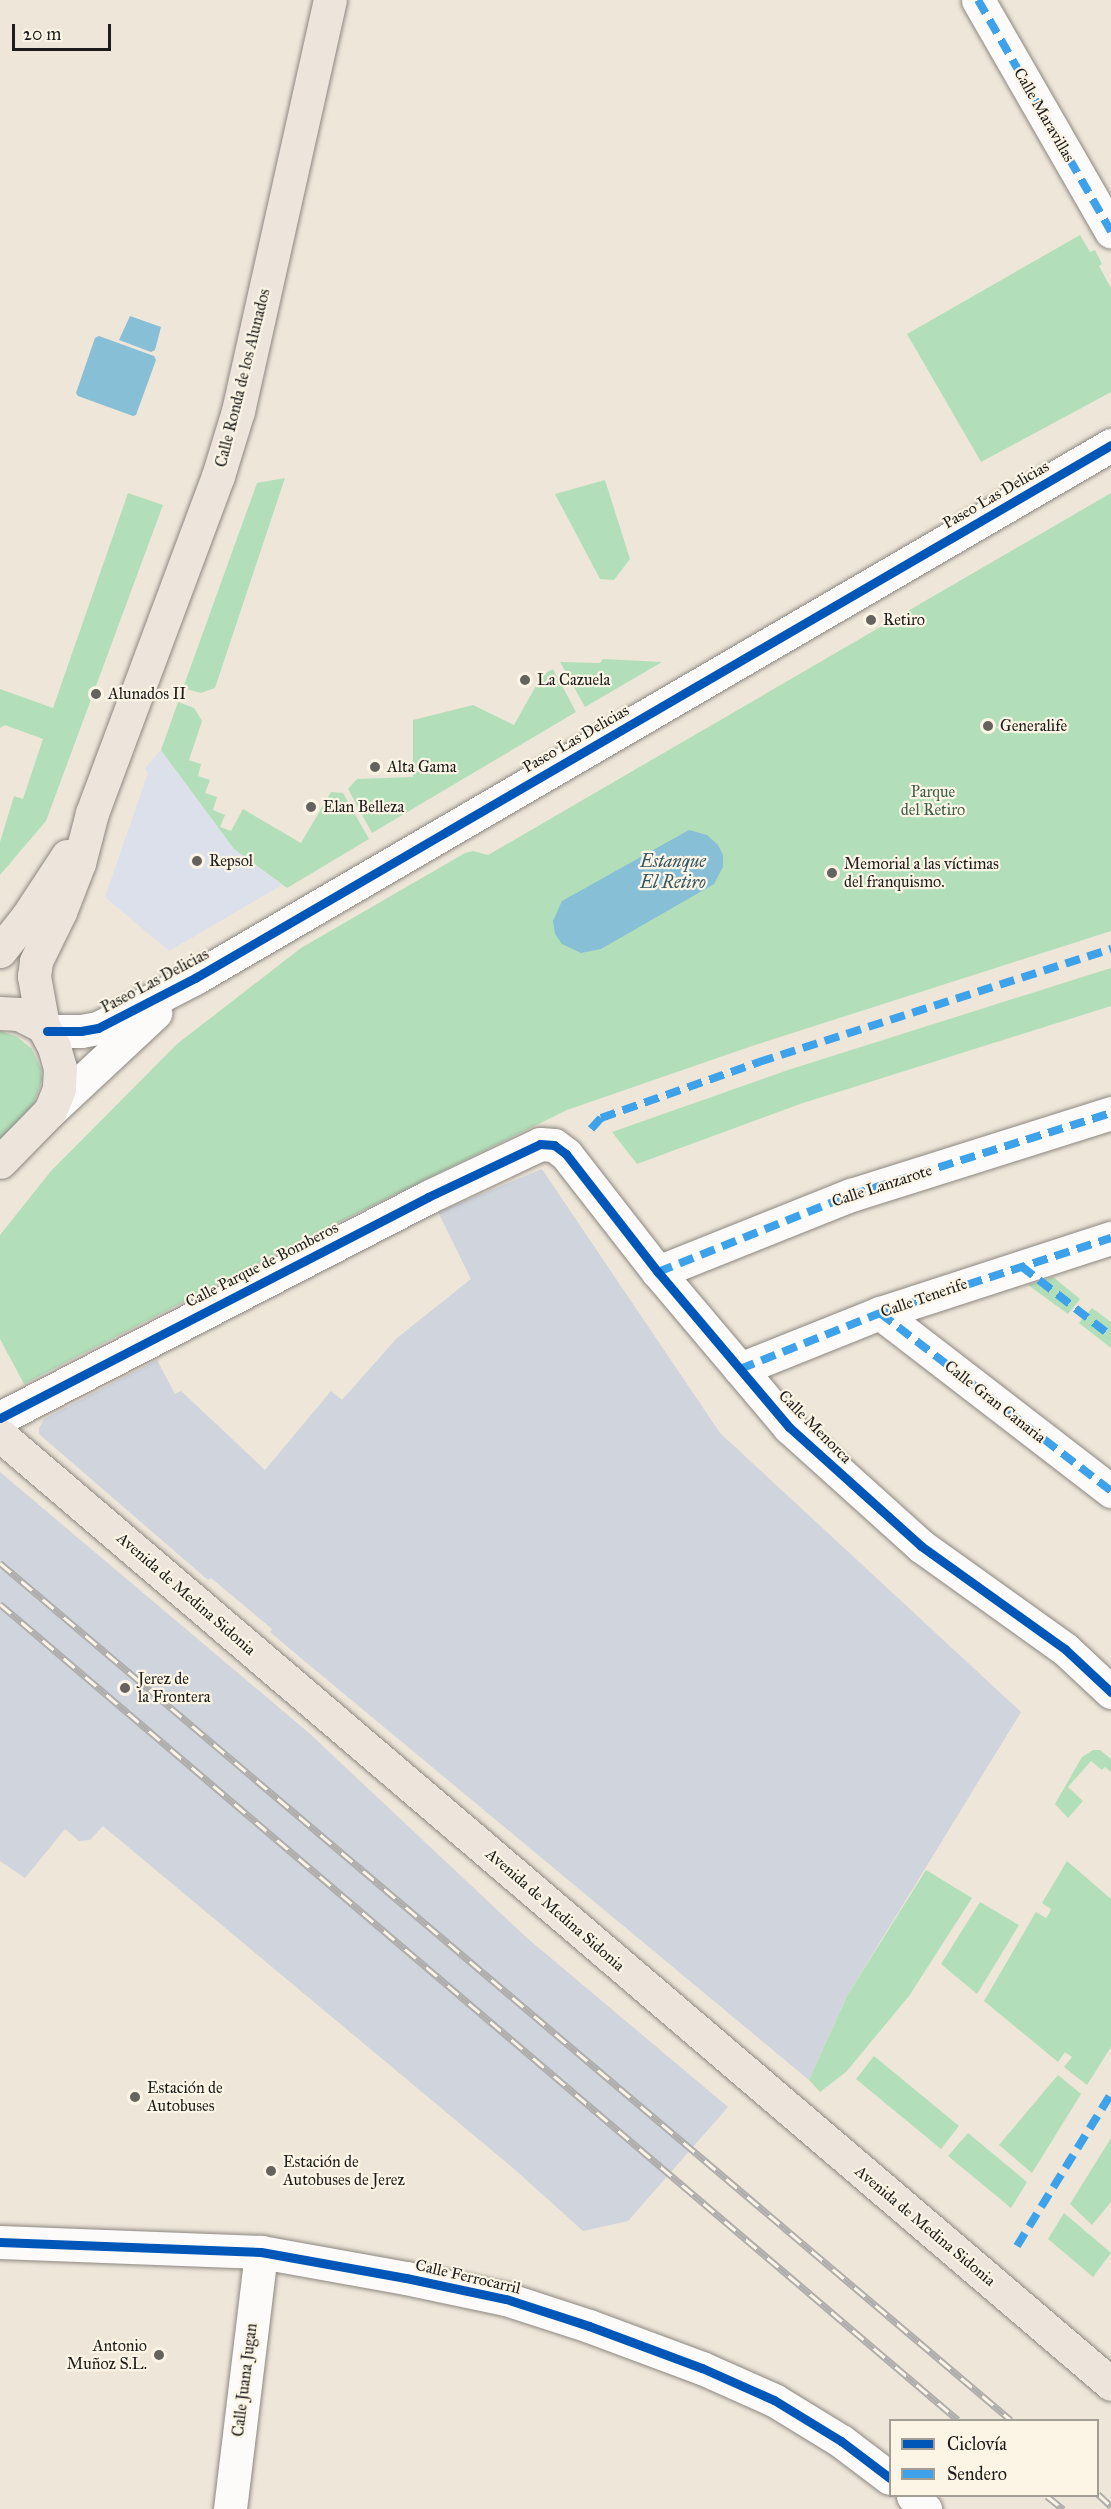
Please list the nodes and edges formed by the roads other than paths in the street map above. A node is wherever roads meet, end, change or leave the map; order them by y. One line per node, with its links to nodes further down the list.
1 (330, 0): 5 (main road, Calle Ronda de los Alunados)
2 (978, 0): 3 (street, Calle Maravillas)
3 (1111, 231)
4 (1111, 445): 7 (street, Paseo Las Delicias)
5 (92, 813): 6 (main road, Calle Ronda de los Alunados); 9 (main road, Calle Ronda de los Alunados)
6 (0, 951)
7 (195, 978): 9 (street, Paseo Las Delicias); 10 (street, Paseo Las Delicias)
8 (0, 1013): 9 (main road)
9 (45, 1029): 10 (main road, Calle Ronda de los Alunados)
10 (50, 1110): 13 (main road)
11 (1111, 1113): 15 (street, Calle Lanzarote)
12 (540, 1144): 15 (street, Calle Menorca); 18 (street, Calle Parque de Bomberos)
13 (0, 1162)
14 (1111, 1238): 16 (street, Calle Tenerife)
15 (658, 1272): 17 (street, Calle Menorca)
16 (880, 1312): 17 (street, Calle Tenerife); 20 (street, Calle Gran Canaria)
17 (740, 1369): 21 (street, Calle Menorca)
18 (0, 1418)
19 (0, 1435): 24 (main road, Avenida de Medina Sidonia)
20 (1111, 1491)
21 (1111, 1692)
22 (0, 2242): 23 (street, Calle Ferrocarril)
23 (261, 2252): 25 (street, Calle Ferrocarril); 27 (street, Calle Juana Jugan)
24 (1111, 2384)
25 (889, 2477)
26 (914, 2497): 28 (street)
27 (230, 2509)
28 (925, 2509)

